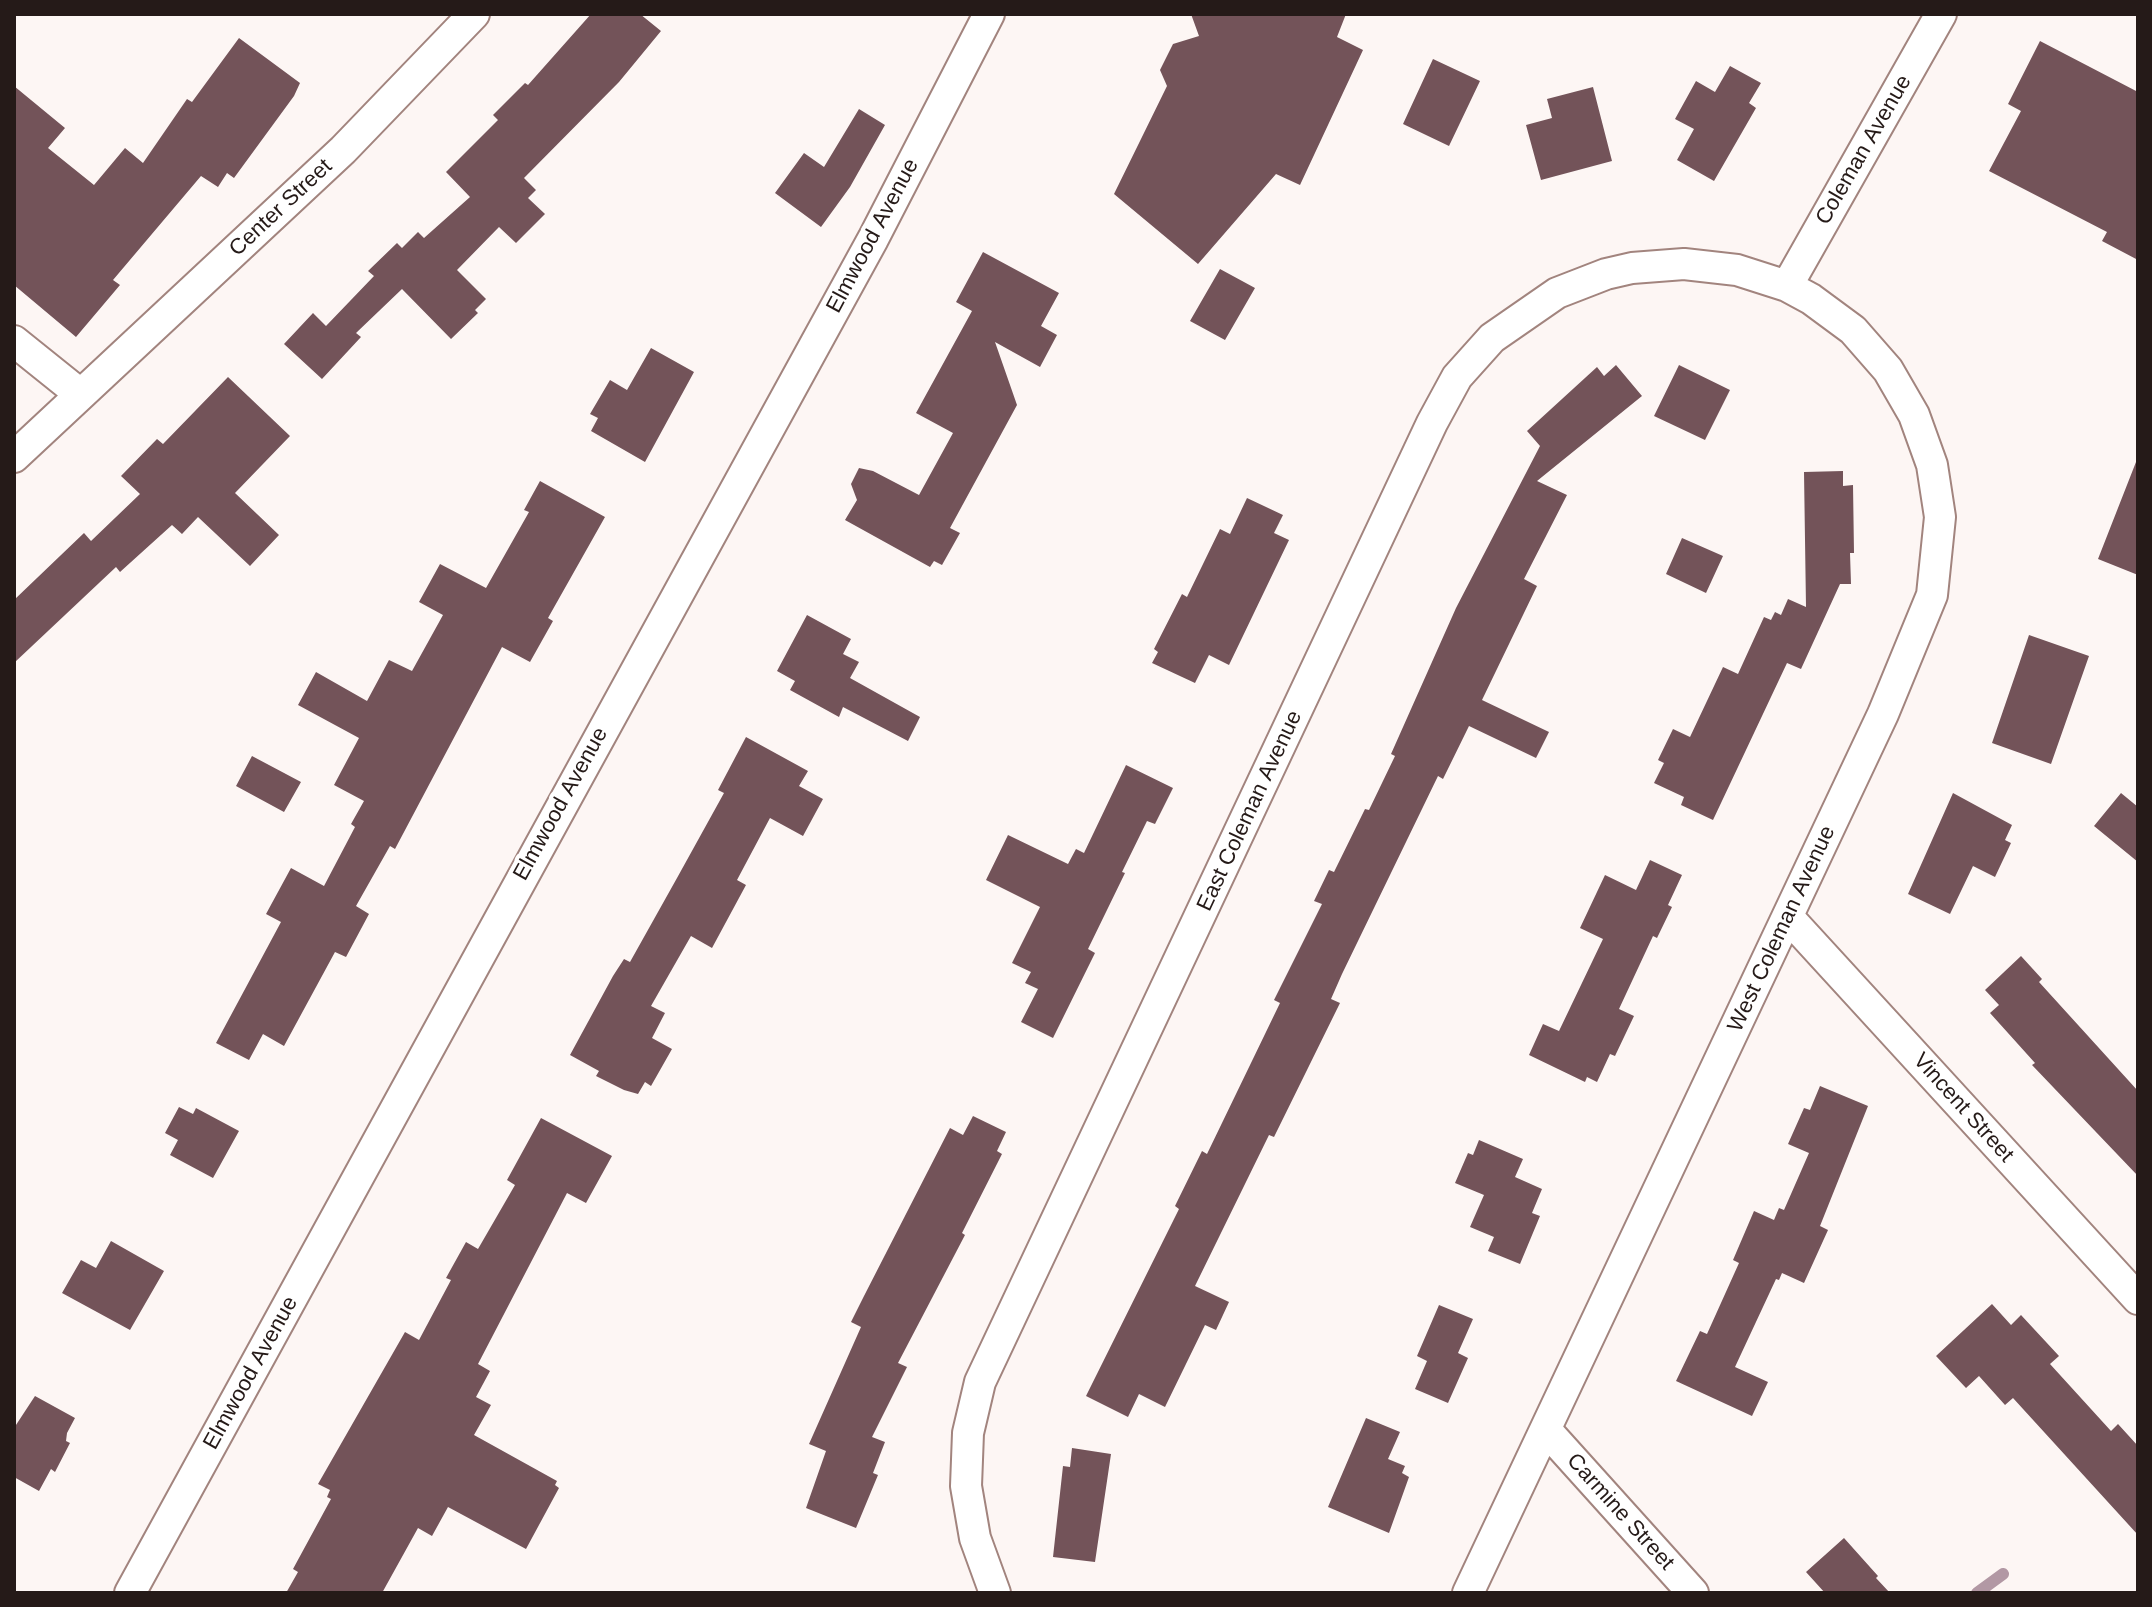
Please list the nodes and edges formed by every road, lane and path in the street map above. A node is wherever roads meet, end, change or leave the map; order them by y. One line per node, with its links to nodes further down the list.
1 (474, 14): 6 (street, Center Street)
2 (989, 14): 11 (street, Elmwood Avenue)
3 (1941, 14): 4 (street, Coleman Avenue)
4 (1787, 286): 8 (street, West Coleman Avenue); 12 (street, East Coleman Avenue)
5 (14, 341): 6 (street)
6 (80, 394): 7 (street, Center Street)
7 (14, 457)
8 (1788, 917): 9 (street, Vincent Street); 10 (street, West Coleman Avenue)
9 (2138, 1299)
10 (1547, 1431): 13 (street, West Coleman Avenue); 14 (street, Carmine Street)
11 (130, 1593)
12 (995, 1593)
13 (1468, 1593)
14 (1693, 1593)

